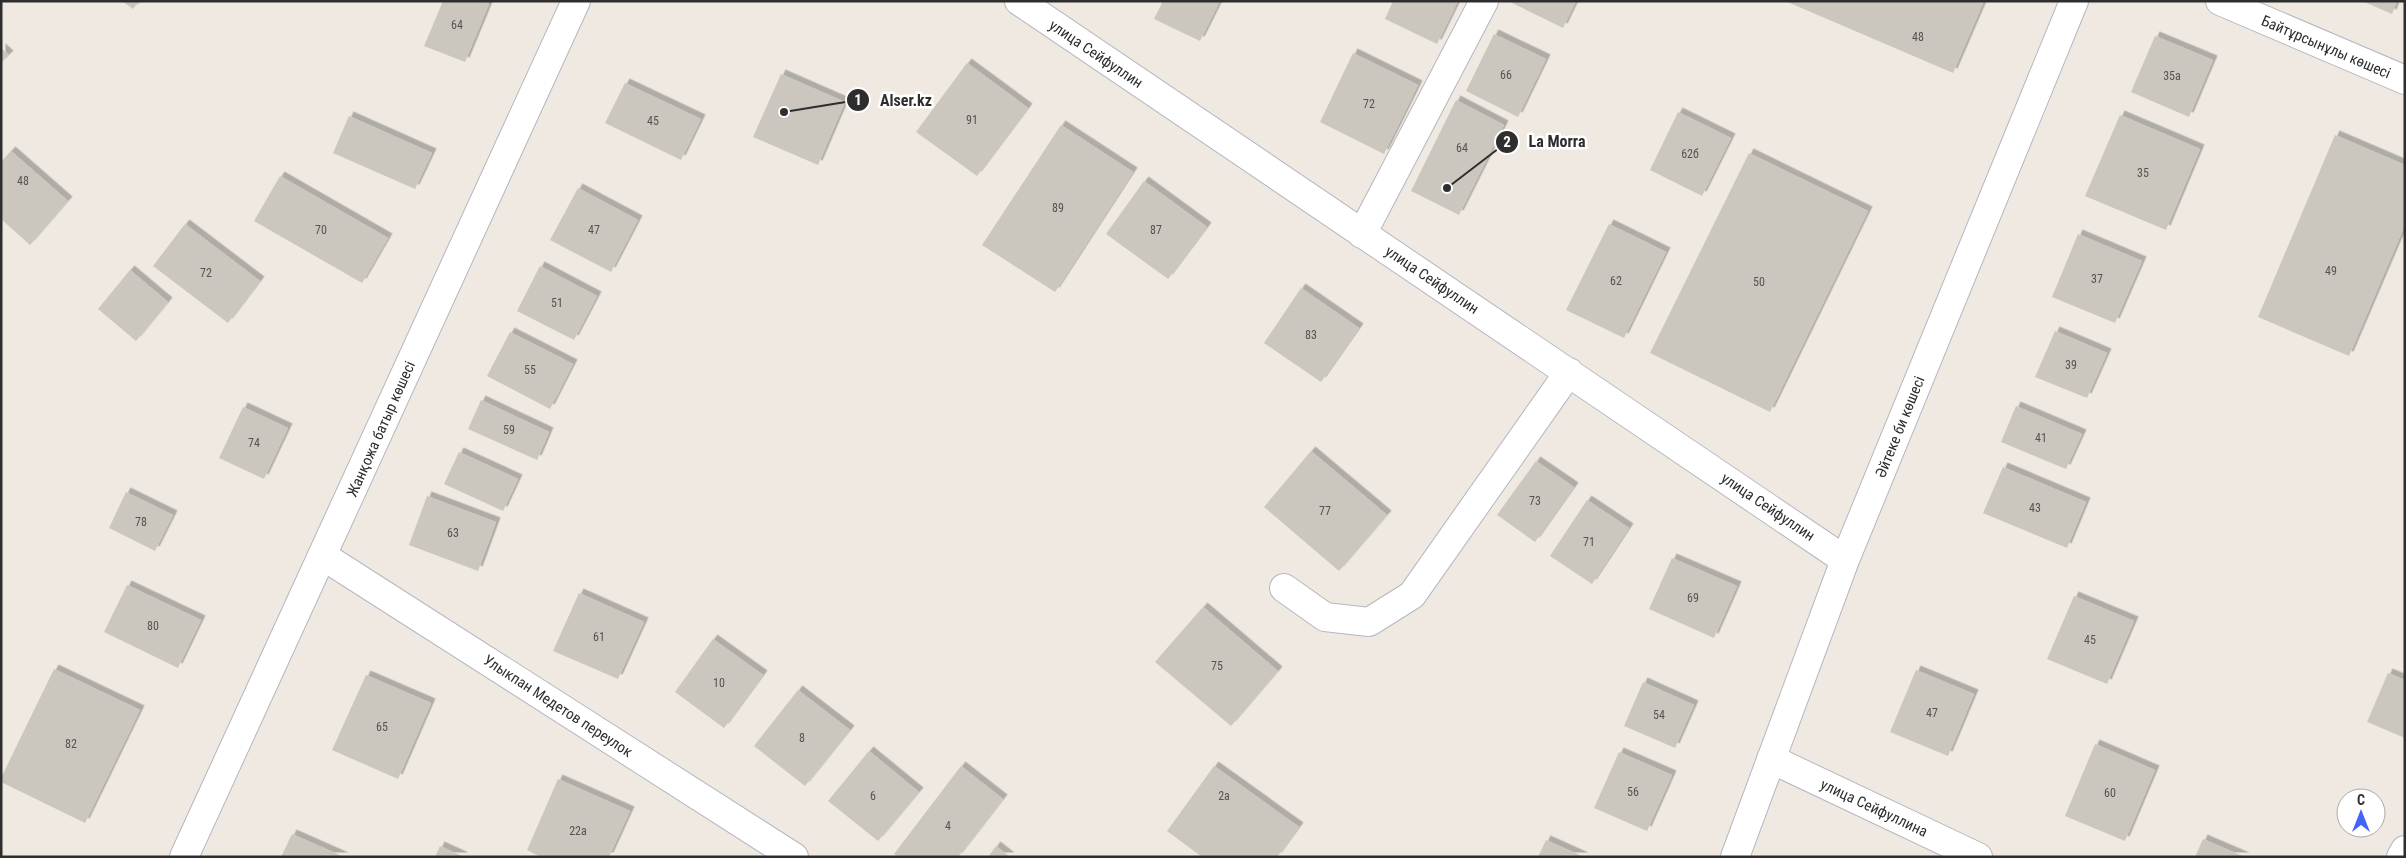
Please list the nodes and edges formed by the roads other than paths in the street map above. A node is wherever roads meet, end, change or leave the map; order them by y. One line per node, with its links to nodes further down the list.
1 (576, 1): 9 (street, Жанқожа батыр көшесі)
2 (1019, 1): 7 (street, улица Сейфуллин)
3 (1484, 1): 7 (street)
4 (2074, 1): 10 (street, Әйтеке би көшесі)
5 (2220, 1): 6 (street, Байтұрсынұлы көшесі)
6 (2405, 80)
7 (1362, 234): 8 (street, улица Сейфуллин)
8 (1569, 372): 10 (street, улица Сейфуллин); 11 (street)
9 (323, 556): 14 (street, Жанқожа батыр көшесі); 15 (street, Улыкпан Медетов переулок)
10 (1845, 560): 12 (street, Әйтеке би көшесі)
11 (1284, 588)
12 (1771, 759): 16 (street, Әйтеке би көшесі); 17 (street, улица Сейфуллина)
13 (2405, 850): 18 (street)
14 (184, 857)
15 (794, 857)
16 (1735, 857)
17 (1978, 857)
18 (2401, 857)

